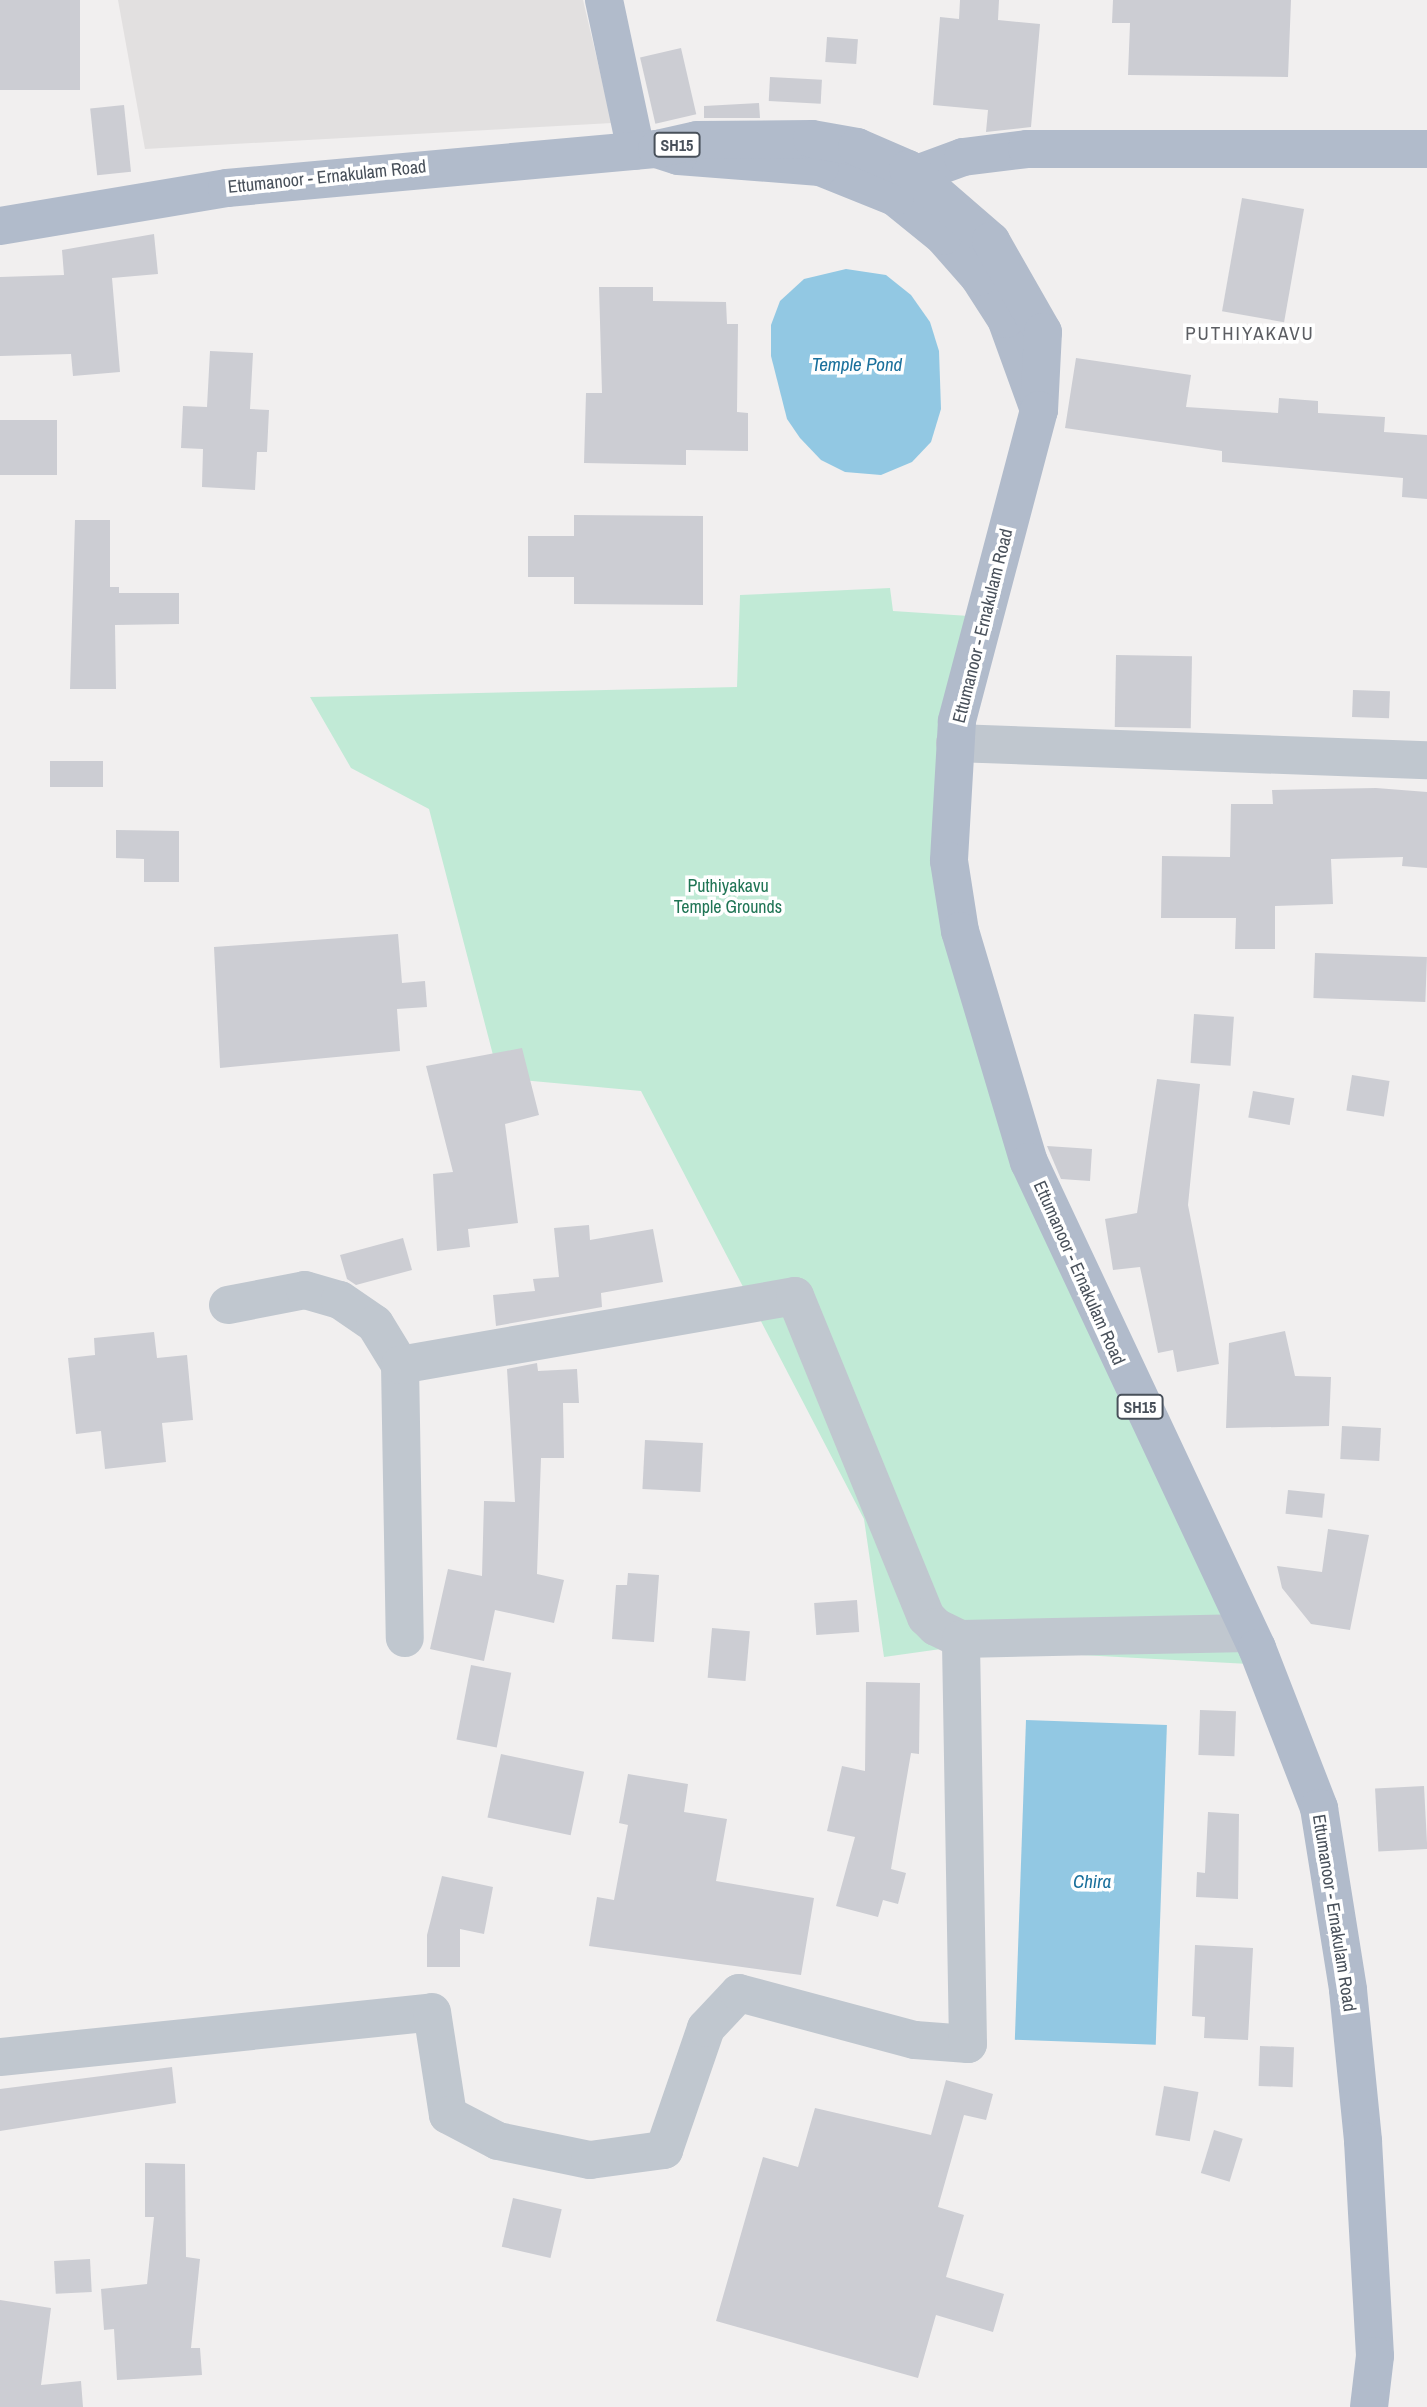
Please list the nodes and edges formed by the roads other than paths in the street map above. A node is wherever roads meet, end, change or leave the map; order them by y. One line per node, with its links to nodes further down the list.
1 (604, 0): 3 (main road)
2 (1427, 149): 4 (main road)
3 (646, 150): 4 (main road, Ettumanoor - Ernakulam Road / SH15); 5 (main road, Ettumanoor - Ernakulam Road / SH15)
4 (905, 186): 6 (main road, Ettumanoor - Ernakulam Road / SH15)
5 (0, 226)
6 (955, 743): 7 (street); 10 (main road, Ettumanoor - Ernakulam Road / SH15)
7 (1427, 760)
8 (228, 1305): 9 (street)
9 (400, 1366): 11 (street); 12 (street)
10 (1249, 1633): 12 (street); 14 (main road, Ettumanoor - Ernakulam Road / SH15)
11 (405, 1639)
12 (961, 1639): 13 (street)
13 (0, 2057)
14 (1368, 2407)

